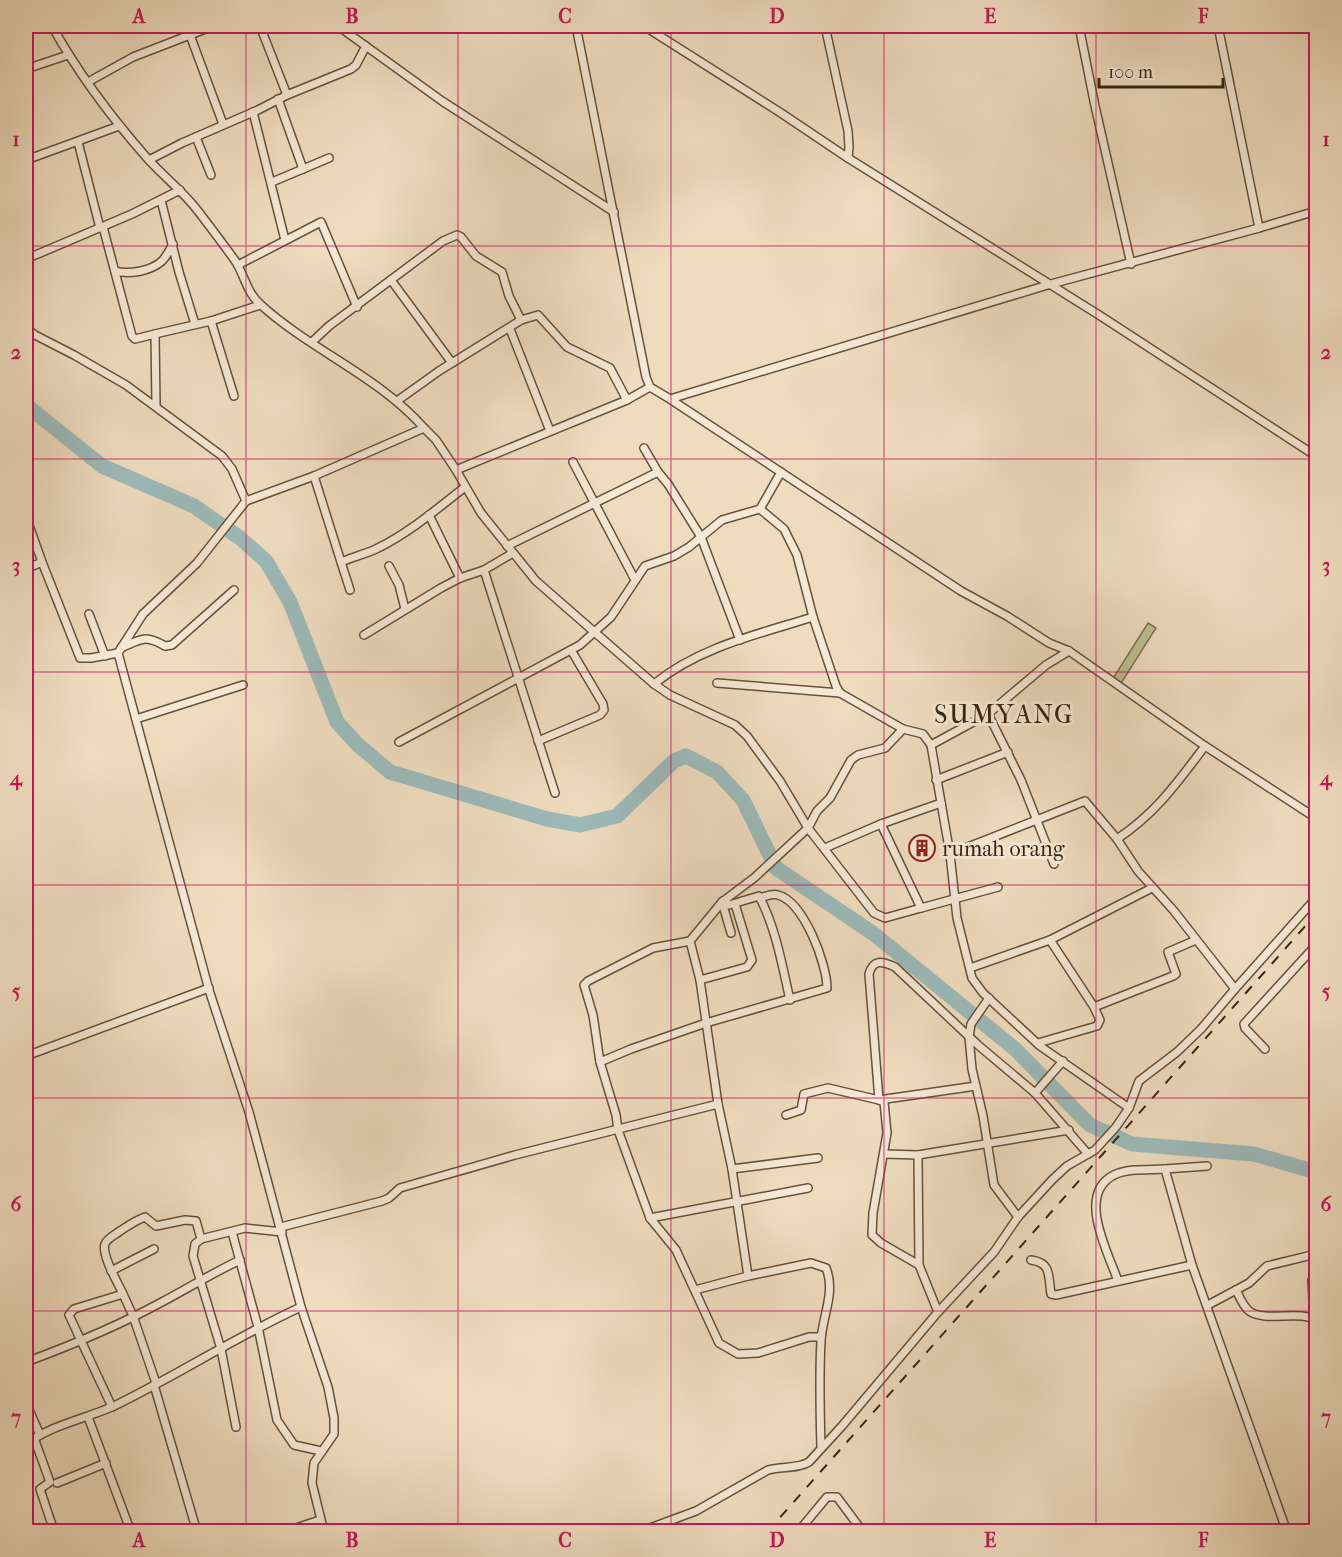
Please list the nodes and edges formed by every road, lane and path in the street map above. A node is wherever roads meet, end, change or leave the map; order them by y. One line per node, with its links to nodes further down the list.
1 (51, 26): 12 (street)
2 (213, 26): 10 (street)
3 (260, 26): 15 (street)
4 (338, 26): 11 (street)
5 (576, 26): 32 (street)
6 (644, 26): 23 (street)
7 (825, 26): 23 (street)
8 (1079, 26): 38 (street)
9 (1218, 26): 34 (street)
10 (190, 35): 14 (street); 18 (street)
11 (366, 46): 15 (street); 32 (street)
12 (68, 55): 13 (street); 14 (street)
13 (26, 69)
14 (88, 82): 19 (street)
15 (286, 95): 16 (street)
16 (279, 99): 17 (street); 26 (street)
17 (253, 112): 18 (street); 28 (street)
18 (224, 124): 20 (street)
19 (119, 126): 21 (street); 25 (street)
20 (196, 137): 25 (street); 27 (street)
21 (78, 142): 24 (street); 33 (street)
22 (329, 158): 26 (street)
23 (848, 158): 42 (street)
24 (26, 160)
25 (149, 160): 29 (street)
26 (303, 169): 28 (street)
27 (211, 175)
28 (272, 182): 35 (street)
29 (180, 190): 30 (street); 39 (street)
30 (161, 200): 33 (street); 36 (street)
31 (1317, 211): 34 (street)
32 (614, 212): 53 (street)
33 (101, 228): 37 (street); 40 (street)
34 (1259, 228): 38 (street)
35 (285, 240): 39 (street); 44 (street)
36 (173, 244): 40 (street); 47 (street)
37 (26, 260)
38 (1131, 264): 42 (street)
39 (238, 265): 43 (street)
40 (115, 271): 50 (street)
41 (391, 280): 44 (street); 45 (street); 52 (street)
42 (1051, 284): 55 (street); 62 (street)
43 (260, 305): 46 (street); 51 (street)
44 (357, 307): 51 (street)
45 (521, 320): 49 (street); 56 (street)
46 (211, 321): 47 (street); 54 (street)
47 (195, 324): 50 (street)
48 (26, 328): 58 (street)
49 (510, 329): 52 (street); 60 (street)
50 (155, 334): 58 (street)
51 (312, 342): 57 (street)
52 (453, 363): 57 (street)
53 (650, 387): 55 (street); 56 (street)
54 (234, 396)
55 (670, 399): 66 (street)
56 (627, 400): 60 (street)
57 (397, 401): 59 (street)
58 (156, 406): 69 (street)
59 (424, 428): 64 (street); 67 (street)
60 (550, 431): 64 (street)
61 (644, 448): 65 (street)
62 (1317, 456)
63 (573, 462): 70 (street)
64 (456, 470): 68 (street)
65 (658, 472): 70 (street); 74 (street)
66 (781, 472): 71 (street); 94 (street)
67 (314, 476): 69 (street); 78 (street)
68 (465, 487): 72 (street); 75 (street)
69 (246, 501): 93 (street)
70 (594, 502): 75 (street); 83 (street)
71 (760, 509): 74 (street); 88 (street)
72 (429, 515): 78 (street); 82 (street)
73 (26, 517): 77 (street)
74 (701, 537): 83 (street); 91 (street)
75 (507, 546): 76 (street)
76 (513, 553): 81 (street); 89 (street)
77 (42, 562): 80 (street); 95 (street)
78 (341, 562): 85 (street)
79 (389, 566): 86 (street)
80 (26, 569)
81 (484, 570): 82 (street); 96 (street)
82 (460, 578): 86 (street)
83 (635, 580): 89 (street)
84 (234, 590): 93 (street)
85 (350, 590)
86 (405, 609): 90 (street)
87 (89, 614): 95 (street)
88 (813, 617): 91 (street); 100 (street)
89 (595, 633): 92 (street); 98 (street)
90 (364, 635)
91 (740, 640): 98 (street)
92 (572, 650): 96 (street); 105 (street)
93 (120, 651): 95 (street); 102 (street)
94 (1069, 651): 101 (street); 107 (street)
95 (105, 656)
96 (519, 678): 104 (street); 105 (street)
97 (717, 683): 100 (street)
98 (654, 684): 115 (street)
99 (243, 685): 102 (street)
100 (840, 693): 103 (street)
101 (988, 714): 106 (street); 108 (street)
102 (136, 719): 135 (street)
103 (903, 729): 106 (street); 115 (street)
104 (399, 741)
105 (538, 741): 110 (street)
106 (931, 745): 109 (street)
107 (1204, 746): 112 (street); 116 (street)
108 (1008, 752): 109 (street); 113 (street)
109 (936, 780): 111 (street)
110 (555, 793)
111 (941, 803): 114 (street); 118 (street)
112 (1317, 818)
113 (1038, 820): 116 (street); 118 (street); 119 (street)
114 (881, 824): 117 (street); 127 (street)
115 (808, 828): 117 (street); 125 (street)
116 (1117, 839): 121 (street)
117 (825, 849): 127 (street)
118 (950, 854): 124 (street)
119 (1054, 864)
120 (998, 887): 124 (street)
121 (1152, 888): 129 (street); 130 (street)
122 (760, 898): 126 (street); 138 (street); 138 (street)
123 (1317, 898): 136 (street)
124 (956, 900): 127 (street); 133 (street)
125 (723, 902): 126 (street); 128 (street); 131 (street)
126 (735, 904): 134 (street)
127 (921, 908)
128 (731, 933)
129 (1050, 940): 133 (street); 139 (street)
130 (1196, 940): 136 (street); 139 (street)
131 (690, 941): 134 (street); 145 (street)
132 (1317, 945): 143 (street)
133 (970, 968): 137 (street)
134 (700, 980): 140 (street)
135 (209, 988): 144 (street); 167 (street)
136 (1235, 989): 151 (street)
137 (989, 998): 141 (street); 142 (street)
138 (790, 1000): 140 (street)
139 (1094, 1007): 142 (street)
140 (706, 1023): 145 (street); 150 (street)
141 (969, 1037): 147 (street); 148 (street); 149 (street)
142 (1038, 1043): 146 (street)
143 (1265, 1049)
144 (26, 1056)
145 (600, 1062): 153 (street)
146 (1062, 1063): 148 (street); 151 (street)
147 (976, 1086): 149 (street); 155 (street)
148 (1036, 1092): 154 (street)
149 (879, 1100): 152 (street); 157 (street)
150 (718, 1104): 153 (street); 161 (street)
151 (1129, 1108): 156 (street)
152 (786, 1115)
153 (618, 1130): 166 (street); 167 (street)
154 (1069, 1130): 155 (street); 156 (street)
155 (988, 1143): 158 (street); 165 (street)
156 (1091, 1152): 165 (street)
157 (884, 1154): 158 (street); 174 (street)
158 (918, 1155): 174 (street)
159 (818, 1158): 161 (street)
160 (1208, 1166): 162 (street)
161 (732, 1169): 164 (street)
162 (1165, 1169): 175 (street); 180 (street)
163 (808, 1188): 164 (street)
164 (737, 1202): 166 (street); 177 (street)
165 (1018, 1217): 186 (street)
166 (650, 1218): 181 (street)
167 (281, 1230): 168 (street); 185 (street)
168 (232, 1232): 169 (street); 172 (street)
169 (201, 1239): 176 (street); 178 (street)
170 (154, 1249): 176 (street)
171 (1317, 1254): 182 (street)
172 (240, 1260): 178 (street); 189 (street)
173 (1031, 1260): 180 (street)
174 (919, 1264): 186 (street)
175 (1192, 1265): 180 (street); 184 (street)
176 (111, 1271): 183 (street)
177 (748, 1276): 181 (street); 190 (street)
178 (200, 1279): 187 (street); 192 (street)
179 (1312, 1280): 188 (street)
180 (1118, 1281)
181 (695, 1290): 190 (street)
182 (1236, 1290): 184 (street); 188 (street)
183 (123, 1294): 187 (street); 191 (street)
184 (1208, 1305): 214 (street)
185 (302, 1307): 189 (street); 202 (street)
186 (938, 1312): 201 (street)
187 (133, 1316): 191 (street); 194 (street)
188 (1315, 1320)
189 (258, 1327): 192 (street); 202 (street)
190 (821, 1336): 201 (street)
191 (81, 1342): 193 (street); 196 (street)
192 (221, 1349): 194 (street); 198 (street)
193 (26, 1362)
194 (155, 1384): 196 (street); 208 (street)
195 (26, 1403): 199 (street)
196 (112, 1407): 197 (street)
197 (88, 1417): 199 (street); 203 (street)
198 (236, 1427)
199 (36, 1436): 200 (street); 206 (street)
200 (26, 1444)
201 (821, 1448): 211 (street)
202 (321, 1451): 205 (street)
203 (105, 1463): 204 (street); 207 (street)
204 (57, 1483)
205 (320, 1520): 209 (street); 210 (street)
206 (52, 1525)
207 (131, 1532)
208 (197, 1532)
209 (284, 1532)
210 (324, 1532)
211 (639, 1532)
212 (798, 1532): 213 (street)
213 (863, 1532)
214 (1287, 1532)

